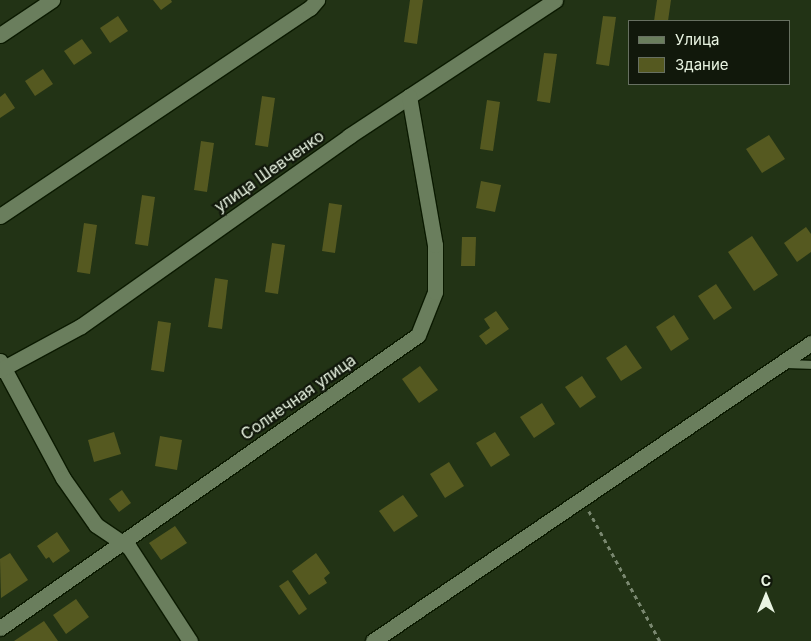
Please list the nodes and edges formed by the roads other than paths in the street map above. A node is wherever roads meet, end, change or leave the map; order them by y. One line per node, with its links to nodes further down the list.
1 (52, 0): 4 (street)
2 (317, 0): 6 (street)
3 (555, 0): 5 (street, улица Шевченко)
4 (0, 35)
5 (409, 96): 10 (street, улица Шевченко); 11 (street, Солнечная улица)
6 (0, 216)
7 (811, 343): 8 (street)
8 (780, 364): 9 (lane); 14 (street)
9 (811, 365)
10 (1, 367): 11 (street)
11 (120, 541): 12 (street, Солнечная улица); 13 (street)
12 (0, 628)
13 (190, 641)
14 (373, 641)

